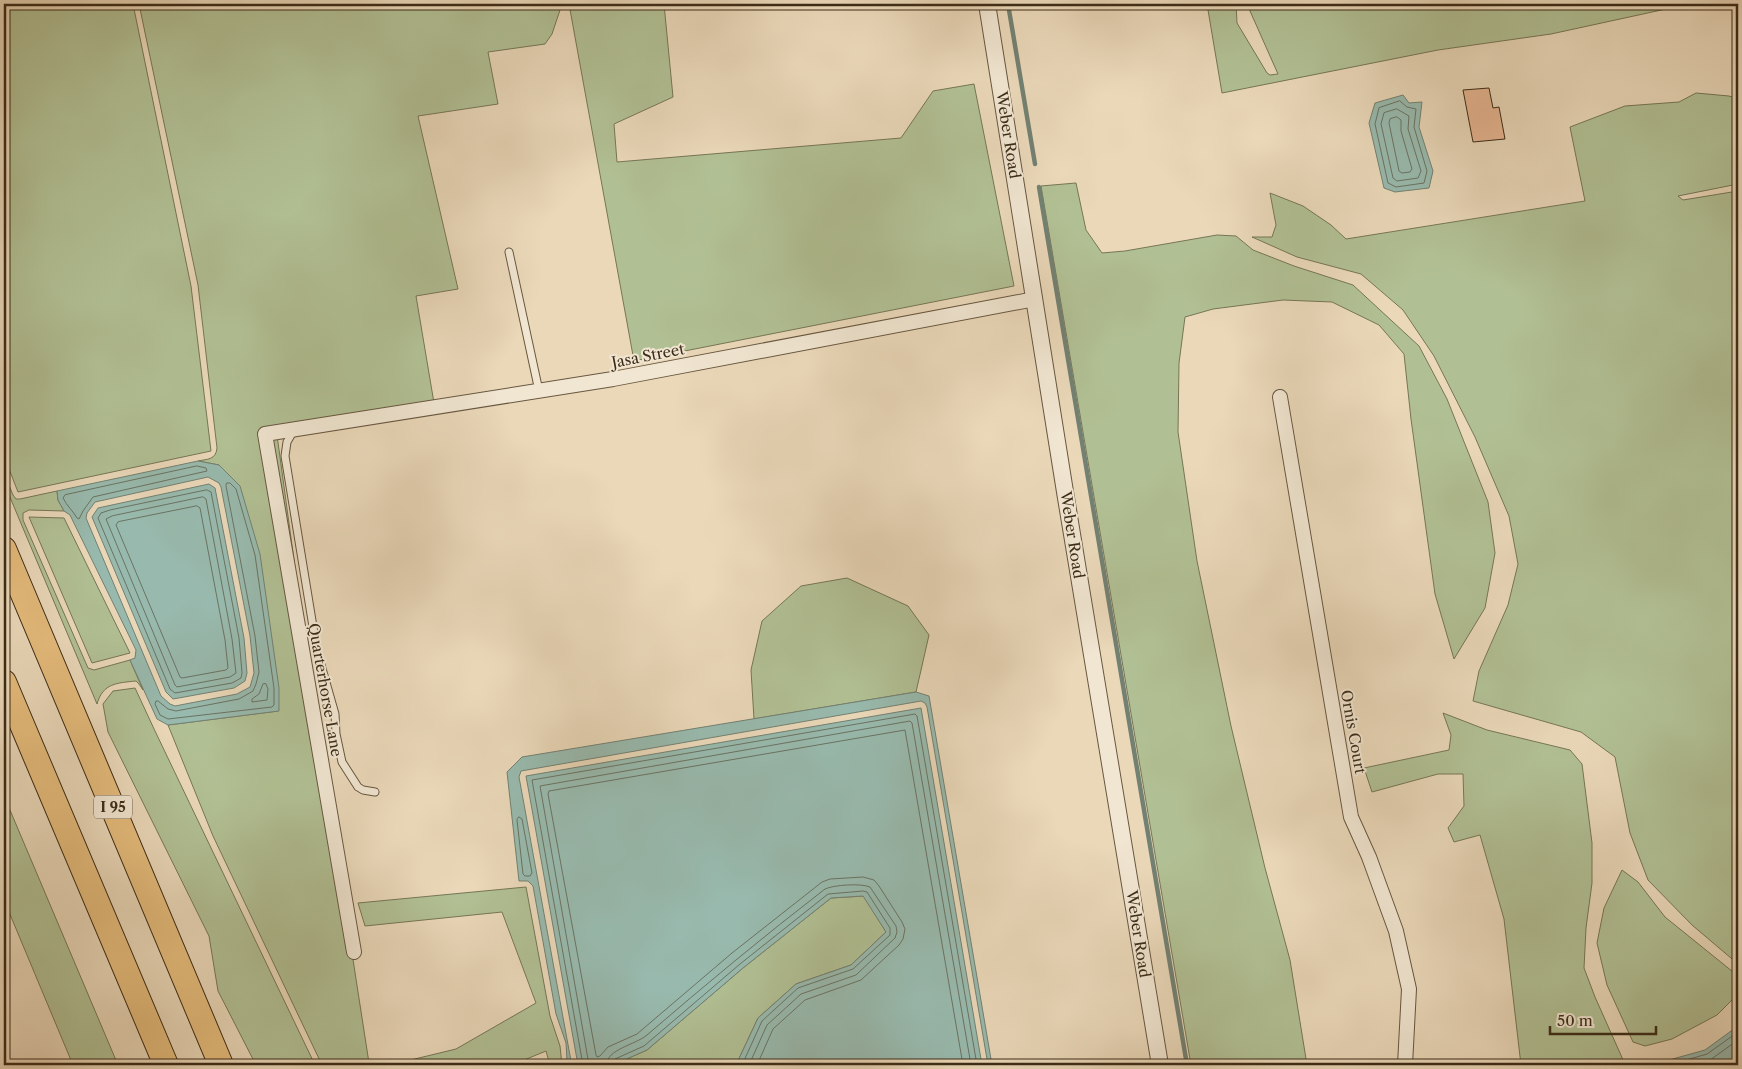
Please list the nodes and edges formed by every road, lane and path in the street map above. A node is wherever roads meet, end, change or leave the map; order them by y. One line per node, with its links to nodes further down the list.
1 (987, 4): 3 (street, Weber Road)
2 (509, 252): 4 (lane)
3 (1035, 299): 4 (street, Jasa Street); 14 (street, Weber Road)
4 (539, 391): 6 (street, Jasa Street)
5 (1280, 397): 15 (street, Ornis Court)
6 (294, 429): 7 (street, Jasa Street); 10 (lane)
7 (265, 434): 11 (street, Quarterhorse Lane)
8 (4, 549): 13 (highway, I 95)
9 (4, 682): 12 (highway)
10 (375, 792)
11 (354, 952)
12 (166, 1065)
13 (221, 1065)
14 (1160, 1065)
15 (1405, 1065)

